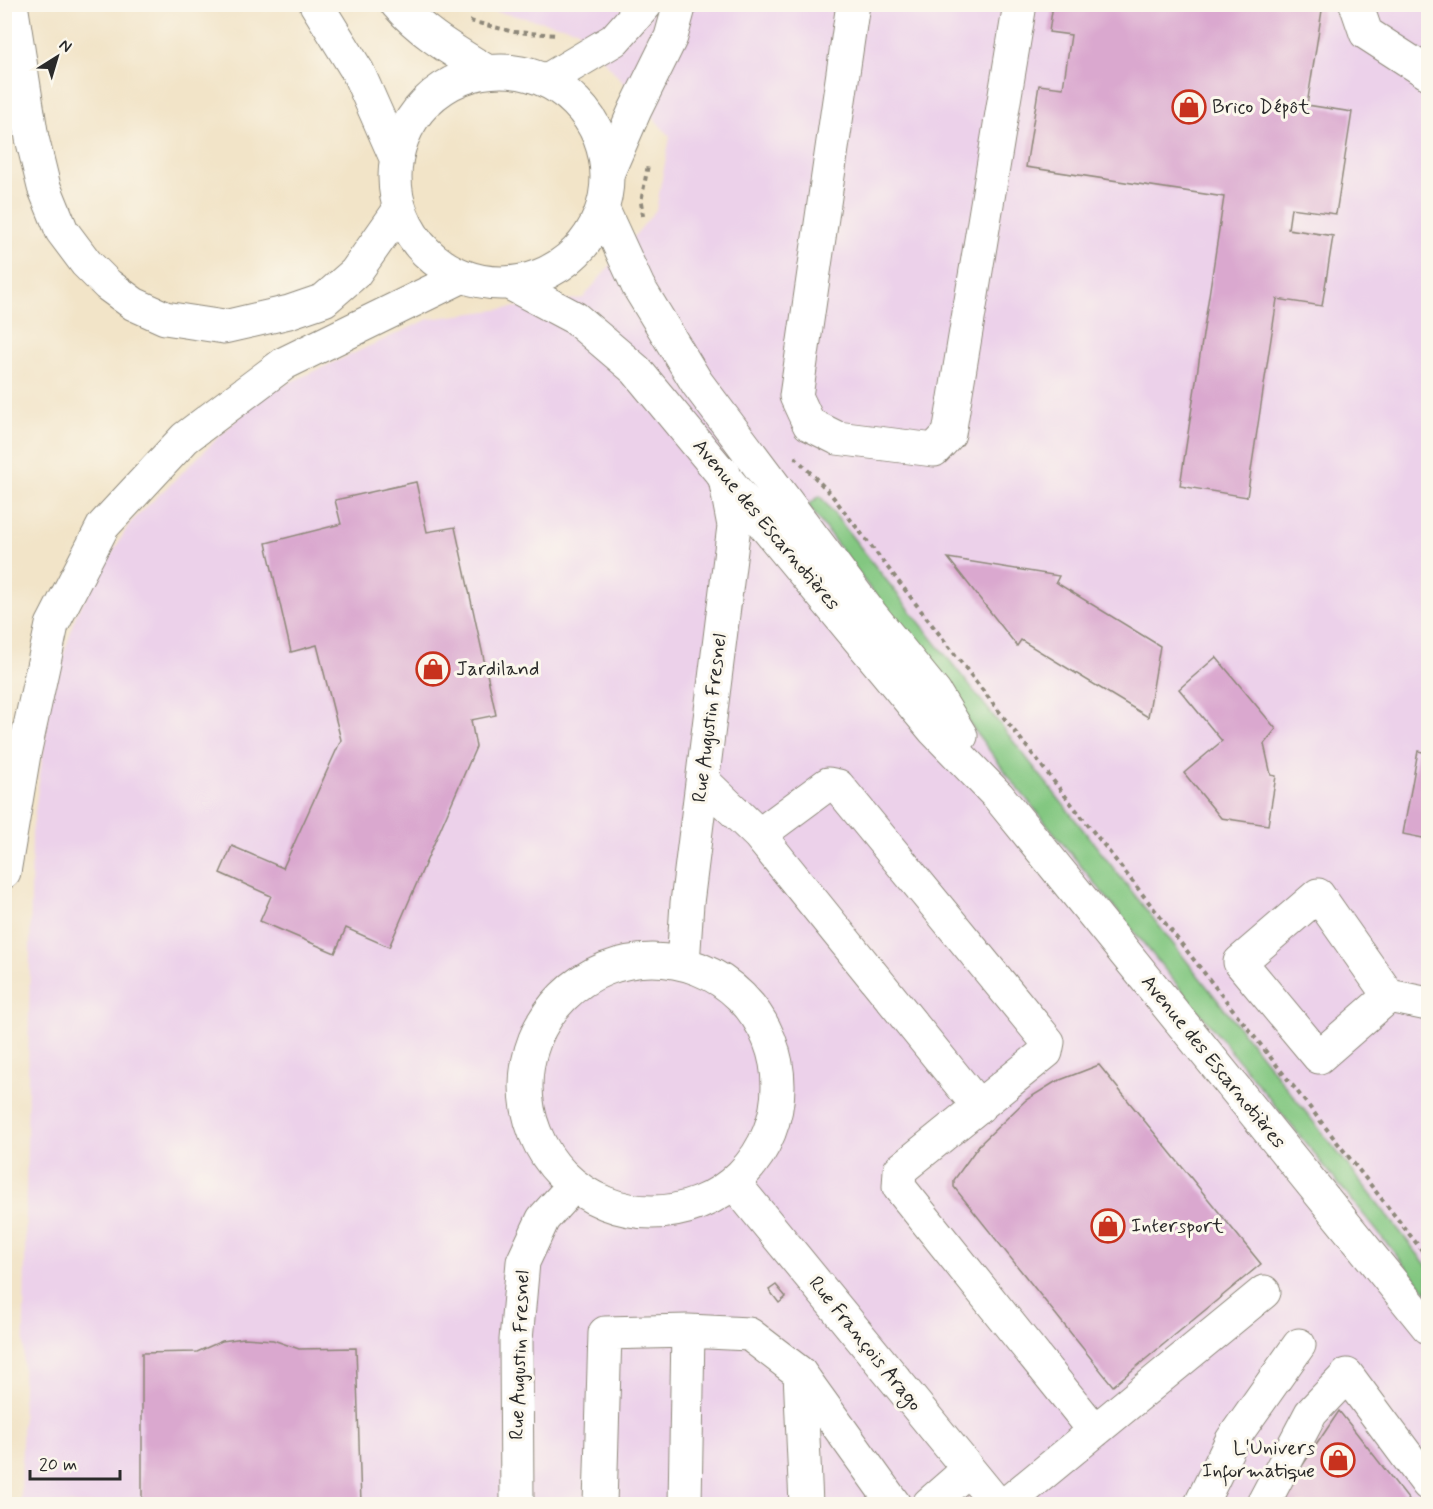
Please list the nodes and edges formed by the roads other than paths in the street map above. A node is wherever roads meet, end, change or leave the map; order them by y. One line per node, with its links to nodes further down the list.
1 (5, 4): 10 (main road)
2 (11, 4): 16 (main road)
3 (316, 4): 14 (main road)
4 (397, 4): 11 (main road)
5 (646, 4): 13 (main road)
6 (680, 4): 15 (main road)
7 (853, 4): 8 (main road)
8 (1020, 4)
9 (1356, 4): 12 (main road)
10 (4, 10)
11 (486, 71): 13 (main road); 14 (main road)
12 (1428, 73)
13 (547, 80): 15 (main road)
14 (396, 158): 16 (main road)
15 (608, 172): 17 (main road)
16 (400, 209): 18 (main road)
17 (603, 210): 19 (main road); 22 (main road, Avenue des Escarnotières)
18 (463, 276): 19 (main road); 24 (main road)
19 (509, 283): 20 (main road, Avenue des Escarnotières)
20 (724, 473): 21 (main road, Rue Augustin Fresnel); 22 (main road, Avenue des Escarnotières)
21 (703, 782): 23 (main road); 25 (main road, Rue Augustin Fresnel)
22 (998, 796): 32 (main road, Avenue des Escarnotières)
23 (759, 835): 28 (main road); 28 (main road)
24 (4, 872)
25 (683, 964): 29 (main road); 30 (main road)
26 (1389, 996): 26 (main road); 27 (main road)
27 (1428, 1004)
28 (979, 1107): 36 (main road)
29 (734, 1183): 30 (main road); 37 (main road, Rue François Arago)
30 (573, 1186): 39 (main road, Rue Augustin Fresnel)
31 (1264, 1292): 36 (main road)
32 (1428, 1327)
33 (688, 1331): 35 (main road); 40 (main road); 41 (main road)
34 (1299, 1345): 47 (main road)
35 (800, 1374): 42 (main road); 43 (main road)
36 (1095, 1431): 46 (main road)
37 (968, 1470): 44 (main road); 45 (main road, Rue François Arago)
38 (1428, 1484): 48 (main road)
39 (517, 1504)
40 (600, 1504)
41 (685, 1504)
42 (806, 1504)
43 (894, 1504)
44 (929, 1504)
45 (997, 1504)
46 (1006, 1504)
47 (1201, 1504)
48 (1263, 1504)

